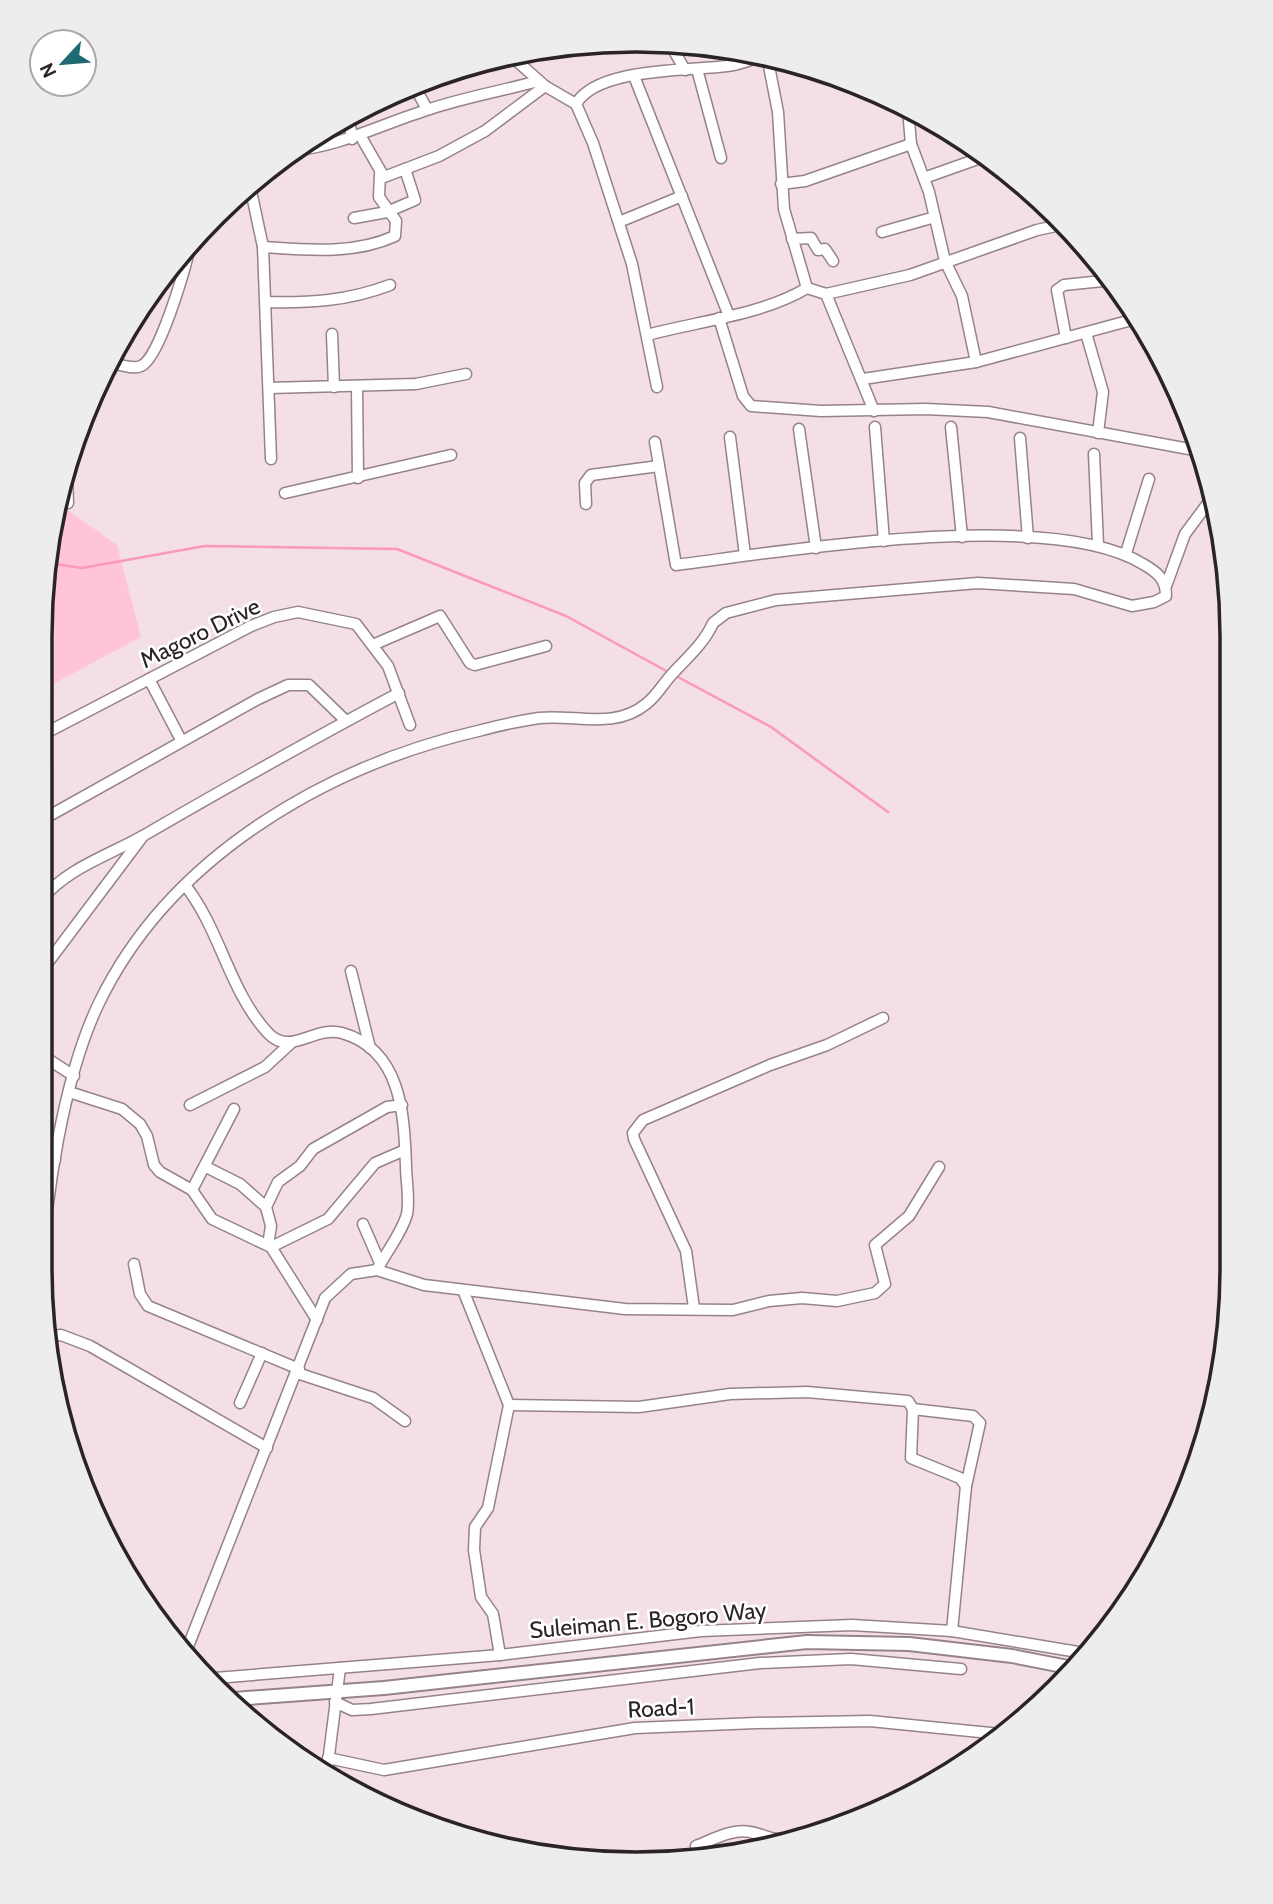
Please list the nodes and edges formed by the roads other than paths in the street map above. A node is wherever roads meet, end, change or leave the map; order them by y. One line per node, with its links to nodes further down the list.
1 (676, 54): 6 (street)
2 (743, 63): 5 (street)
3 (521, 64): 8 (street)
4 (768, 68): 22 (street)
5 (697, 69): 6 (street); 17 (street)
6 (685, 70): 7 (street)
7 (634, 76): 10 (street); 24 (street)
8 (542, 84): 10 (street); 11 (street); 19 (street)
9 (418, 95): 11 (street)
10 (576, 104): 28 (street)
11 (427, 110): 14 (street)
12 (909, 120): 15 (street)
13 (352, 127): 14 (street)
14 (356, 138): 16 (street); 20 (street)
15 (911, 144): 21 (street); 22 (street)
16 (322, 145)
17 (721, 158)
18 (975, 161): 21 (street)
19 (405, 169): 20 (street); 25 (street)
20 (380, 174): 25 (street)
21 (924, 178): 26 (street)
22 (780, 184): 31 (street)
23 (252, 196): 32 (street)
24 (682, 197): 28 (street); 41 (street)
25 (387, 212): 27 (street); 32 (street)
26 (935, 217): 30 (street); 34 (street)
27 (354, 218)
28 (619, 222): 45 (street)
29 (1052, 227): 34 (street)
30 (882, 232)
31 (792, 239): 33 (street); 38 (street)
32 (263, 247): 40 (street)
33 (833, 261)
34 (945, 261): 39 (street); 47 (street)
35 (184, 268): 48 (street)
36 (1100, 282): 46 (street)
37 (390, 285): 40 (street)
38 (807, 288): 39 (street); 41 (street)
39 (826, 294): 50 (street)
40 (266, 302): 54 (street)
41 (724, 317): 45 (street); 55 (street)
42 (1128, 321): 43 (street)
43 (1086, 333): 46 (street); 59 (street)
44 (332, 334): 52 (street)
45 (647, 335): 53 (street)
46 (1066, 338): 47 (street)
47 (976, 362): 50 (street)
48 (120, 364)
49 (466, 374): 51 (street)
50 (863, 379): 55 (street)
51 (357, 386): 52 (street); 68 (street)
52 (334, 387): 54 (street)
53 (657, 387)
54 (269, 388): 66 (street)
55 (874, 411): 59 (street)
56 (875, 427): 75 (street)
57 (951, 427): 73 (street)
58 (799, 429): 77 (street)
59 (1098, 433): 63 (street)
60 (730, 437): 79 (street)
61 (1020, 439): 74 (street)
62 (655, 442): 67 (street)
63 (1190, 449)
64 (1094, 454): 76 (street)
65 (451, 455): 68 (street)
66 (271, 459)
67 (659, 466): 71 (street); 79 (street)
68 (358, 478): 70 (street)
69 (1149, 479): 78 (street)
70 (285, 493)
71 (586, 504)
72 (1206, 506): 80 (street)
73 (962, 537): 74 (street); 75 (street)
74 (1028, 538): 76 (street)
75 (884, 541): 77 (street)
76 (1098, 544): 78 (street)
77 (816, 548): 79 (street)
78 (1126, 553): 80 (street)
79 (745, 555)
80 (1166, 586): 91 (street)
81 (374, 644): 82 (street); 83 (street, Magoro Drive); 84 (street, Magoro Drive)
82 (546, 646)
83 (149, 679): 87 (street, Magoro Drive); 88 (street)
84 (399, 693): 85 (street); 86 (street, Magoro Drive)
85 (346, 721): 88 (street); 90 (street)
86 (410, 725)
87 (52, 730)
88 (181, 740): 89 (street)
89 (52, 814)
90 (144, 836): 92 (street); 93 (street)
91 (185, 886): 98 (street); 101 (street)
92 (52, 891)
93 (52, 957)
94 (351, 971): 96 (street)
95 (883, 1018): 119 (street)
96 (364, 1025): 97 (street); 99 (street)
97 (345, 1034): 98 (street); 99 (street)
98 (291, 1043): 103 (street)
99 (370, 1048): 104 (street)
100 (52, 1062): 101 (street)
101 (74, 1076): 102 (street)
102 (69, 1092): 108 (street); 112 (street)
103 (190, 1105)
104 (402, 1105): 106 (street); 113 (street)
105 (234, 1109): 109 (street)
106 (405, 1150): 115 (street); 117 (street)
107 (52, 1159): 108 (street)
108 (55, 1160): 111 (street)
109 (206, 1167): 112 (street); 113 (street)
110 (940, 1167): 119 (street)
111 (52, 1190)
112 (192, 1190): 115 (street)
113 (266, 1208): 115 (street)
114 (363, 1224): 117 (street)
115 (270, 1246): 120 (street)
116 (134, 1264): 122 (street)
117 (379, 1267): 118 (street); 120 (street)
118 (463, 1290): 119 (street); 125 (street)
119 (694, 1308)
120 (317, 1320): 123 (street)
121 (56, 1335): 128 (street)
122 (262, 1353): 123 (street); 124 (street)
123 (298, 1371): 127 (street); 128 (street)
124 (240, 1403)
125 (509, 1405): 126 (street); 133 (street)
126 (913, 1409): 129 (street); 129 (street)
127 (405, 1421)
128 (267, 1448): 131 (street)
129 (965, 1480): 130 (street)
130 (952, 1630): 132 (street, Suleiman E. Bogoro Way); 133 (street, Suleiman E. Bogoro Way)
131 (189, 1643)
132 (1077, 1652)
133 (500, 1655): 135 (street, Suleiman E. Bogoro Way)
134 (1063, 1666): 138 (main road, Suleiman E. Bogoro Way)
135 (340, 1668): 137 (street, Suleiman E. Bogoro Way); 138 (street)
136 (961, 1669): 138 (street)
137 (221, 1677)
138 (336, 1697): 139 (main road, Suleiman E. Bogoro Way); 141 (street)
139 (243, 1699)
140 (989, 1733): 141 (street, Road-1)
141 (328, 1758): 142 (street)
142 (328, 1763)
143 (762, 1838): 144 (street)
144 (696, 1846)

